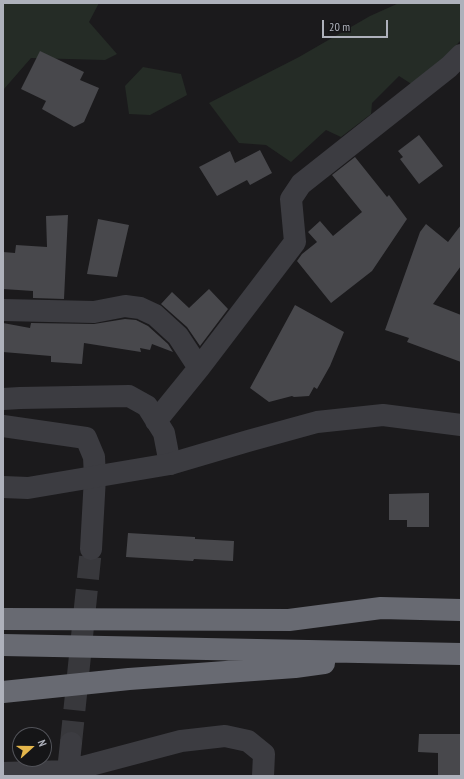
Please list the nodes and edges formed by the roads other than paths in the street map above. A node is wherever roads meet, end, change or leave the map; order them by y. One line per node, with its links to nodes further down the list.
1 (461, 55): 3 (street)
2 (3, 310): 3 (street)
3 (199, 368): 5 (street)
4 (3, 399): 5 (street)
5 (156, 421): 8 (street)
6 (461, 425): 8 (street)
7 (3, 426): 9 (street)
8 (170, 464): 9 (street)
9 (95, 477): 10 (street); 11 (street)
10 (3, 487)
11 (91, 549)
12 (3, 606): 13 (highway)
13 (381, 608): 14 (highway); 15 (highway)
14 (461, 610)
15 (3, 619)
16 (3, 645): 17 (highway)
17 (387, 654): 18 (highway); 19 (highway)
18 (461, 654)
19 (3, 692)
20 (71, 743): 21 (street)
21 (68, 771): 22 (street); 23 (street)
22 (3, 773)
23 (263, 776)

